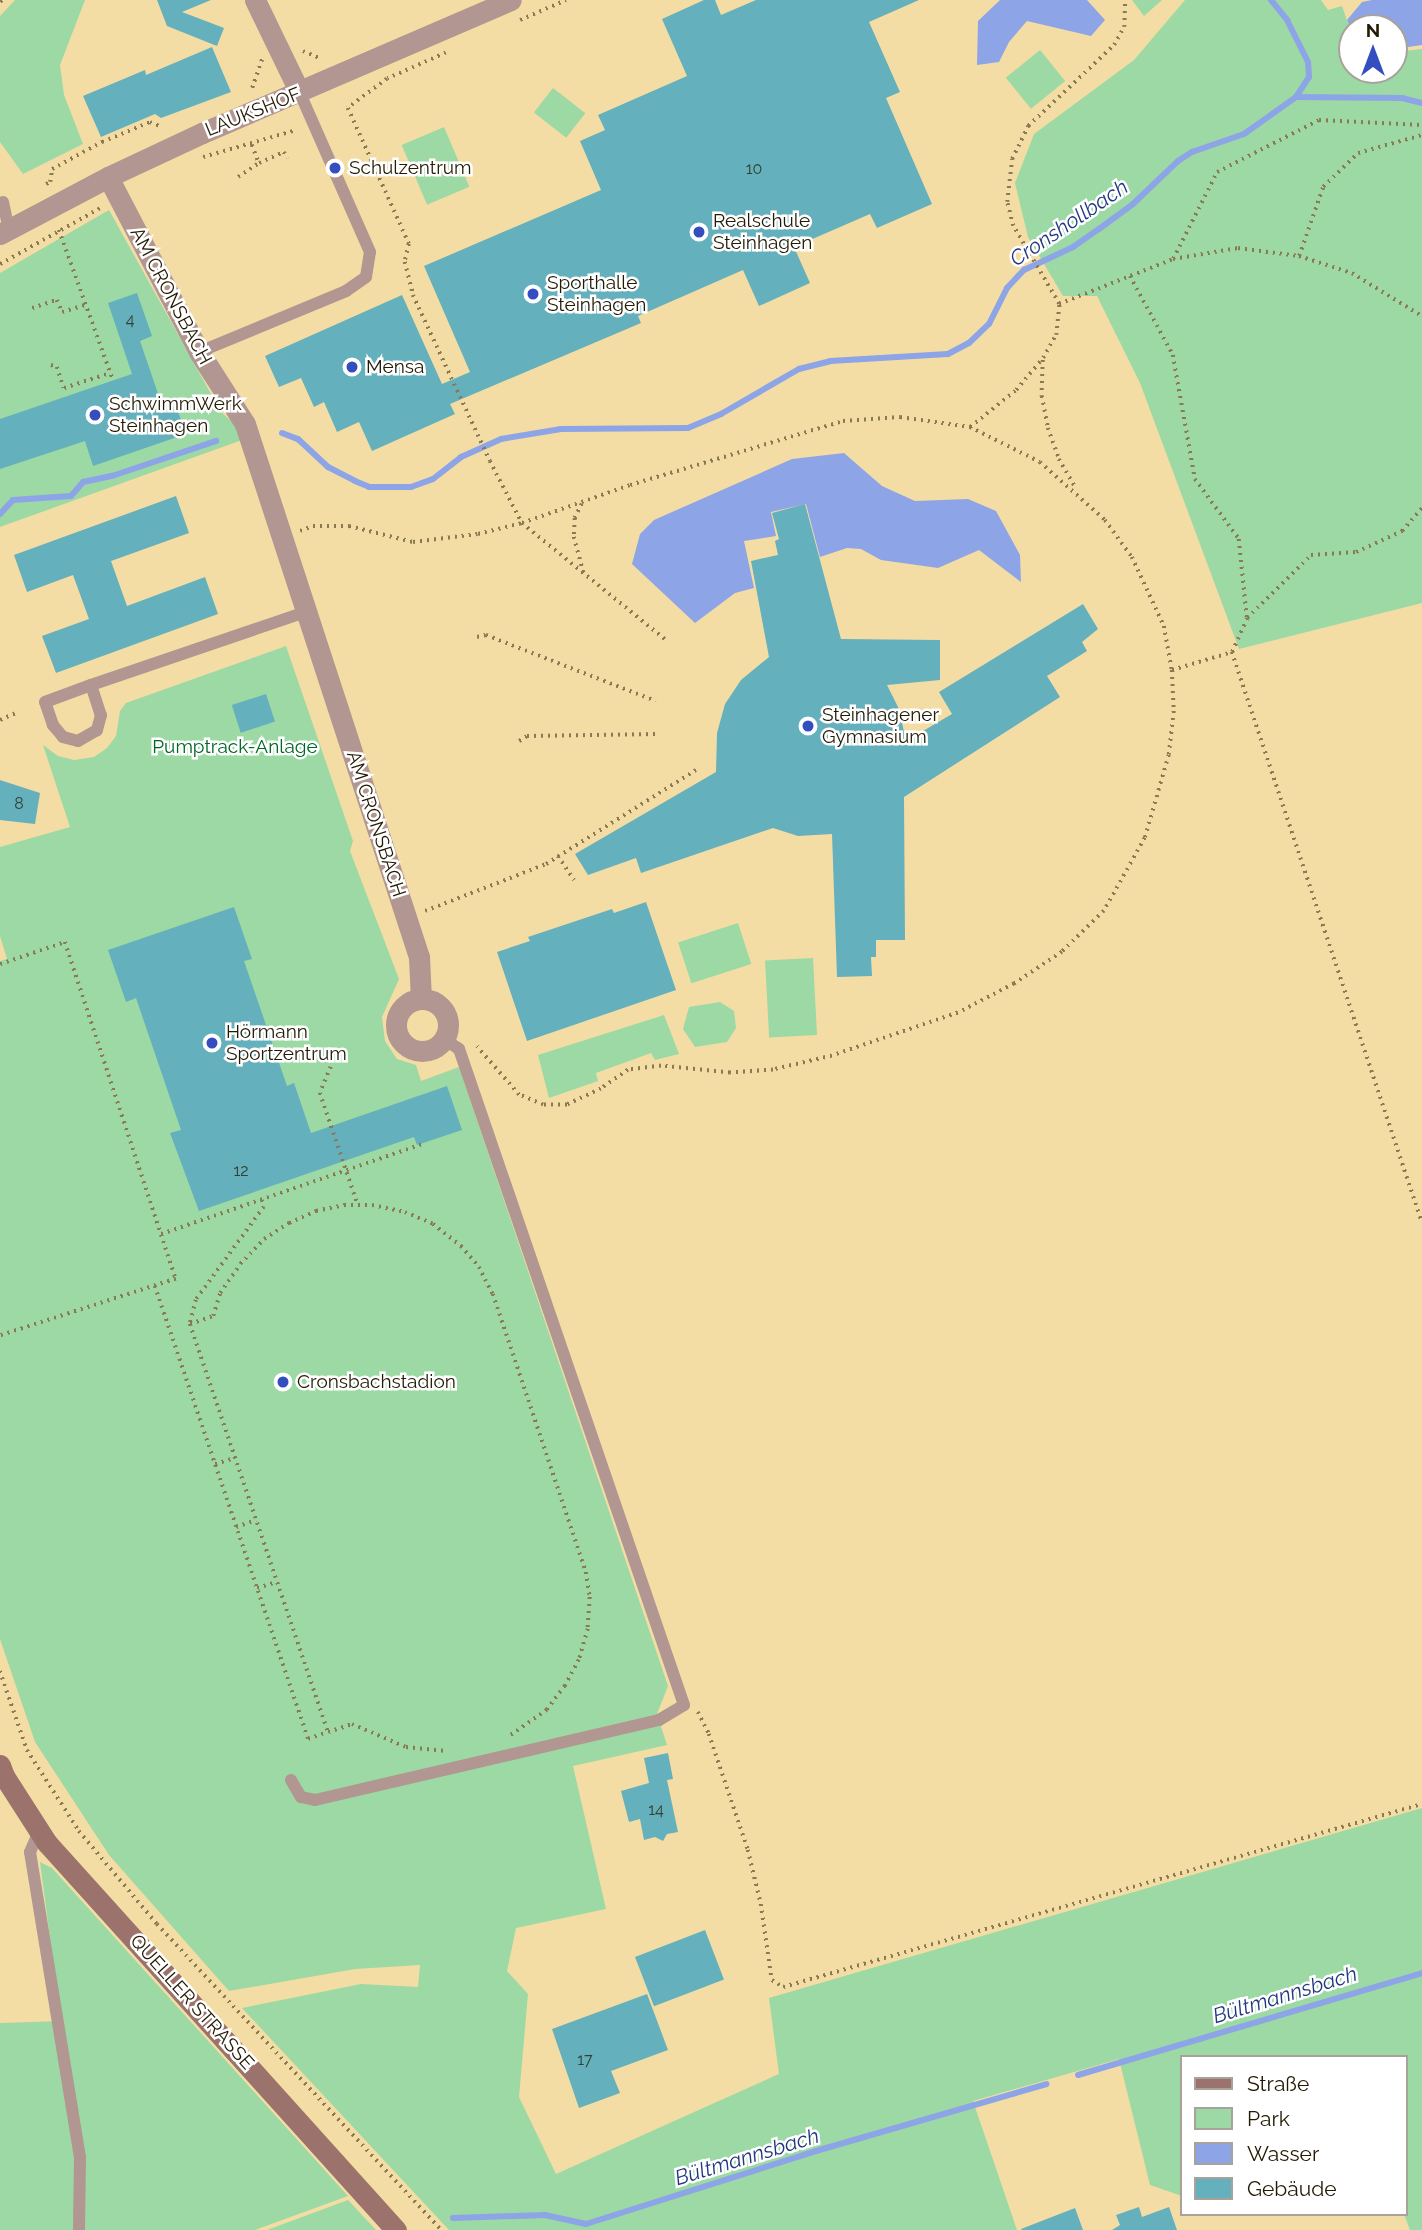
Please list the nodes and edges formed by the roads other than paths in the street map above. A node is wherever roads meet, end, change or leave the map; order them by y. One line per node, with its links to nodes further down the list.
1 (255, 0): 3 (street)
2 (511, 0): 3 (street, LAUKSHOF)
3 (300, 93): 4 (street, LAUKSHOF); 7 (lane)
4 (108, 177): 6 (street, LAUKSHOF); 7 (street, AM CRONSBACH)
5 (3, 202): 6 (lane)
6 (4, 232)
7 (199, 352): 8 (street, AM CRONSBACH)
8 (306, 611): 9 (lane); 10 (street, AM CRONSBACH)
9 (91, 685): 9 (lane)
10 (421, 999): 11 (street); 11 (street)
11 (452, 1044): 13 (lane)
12 (0, 1765): 14 (main road, QUELLER STRASSE)
13 (291, 1780)
14 (39, 1831): 15 (lane); 16 (main road, QUELLER STRASSE)
15 (79, 2230)
16 (397, 2230)

